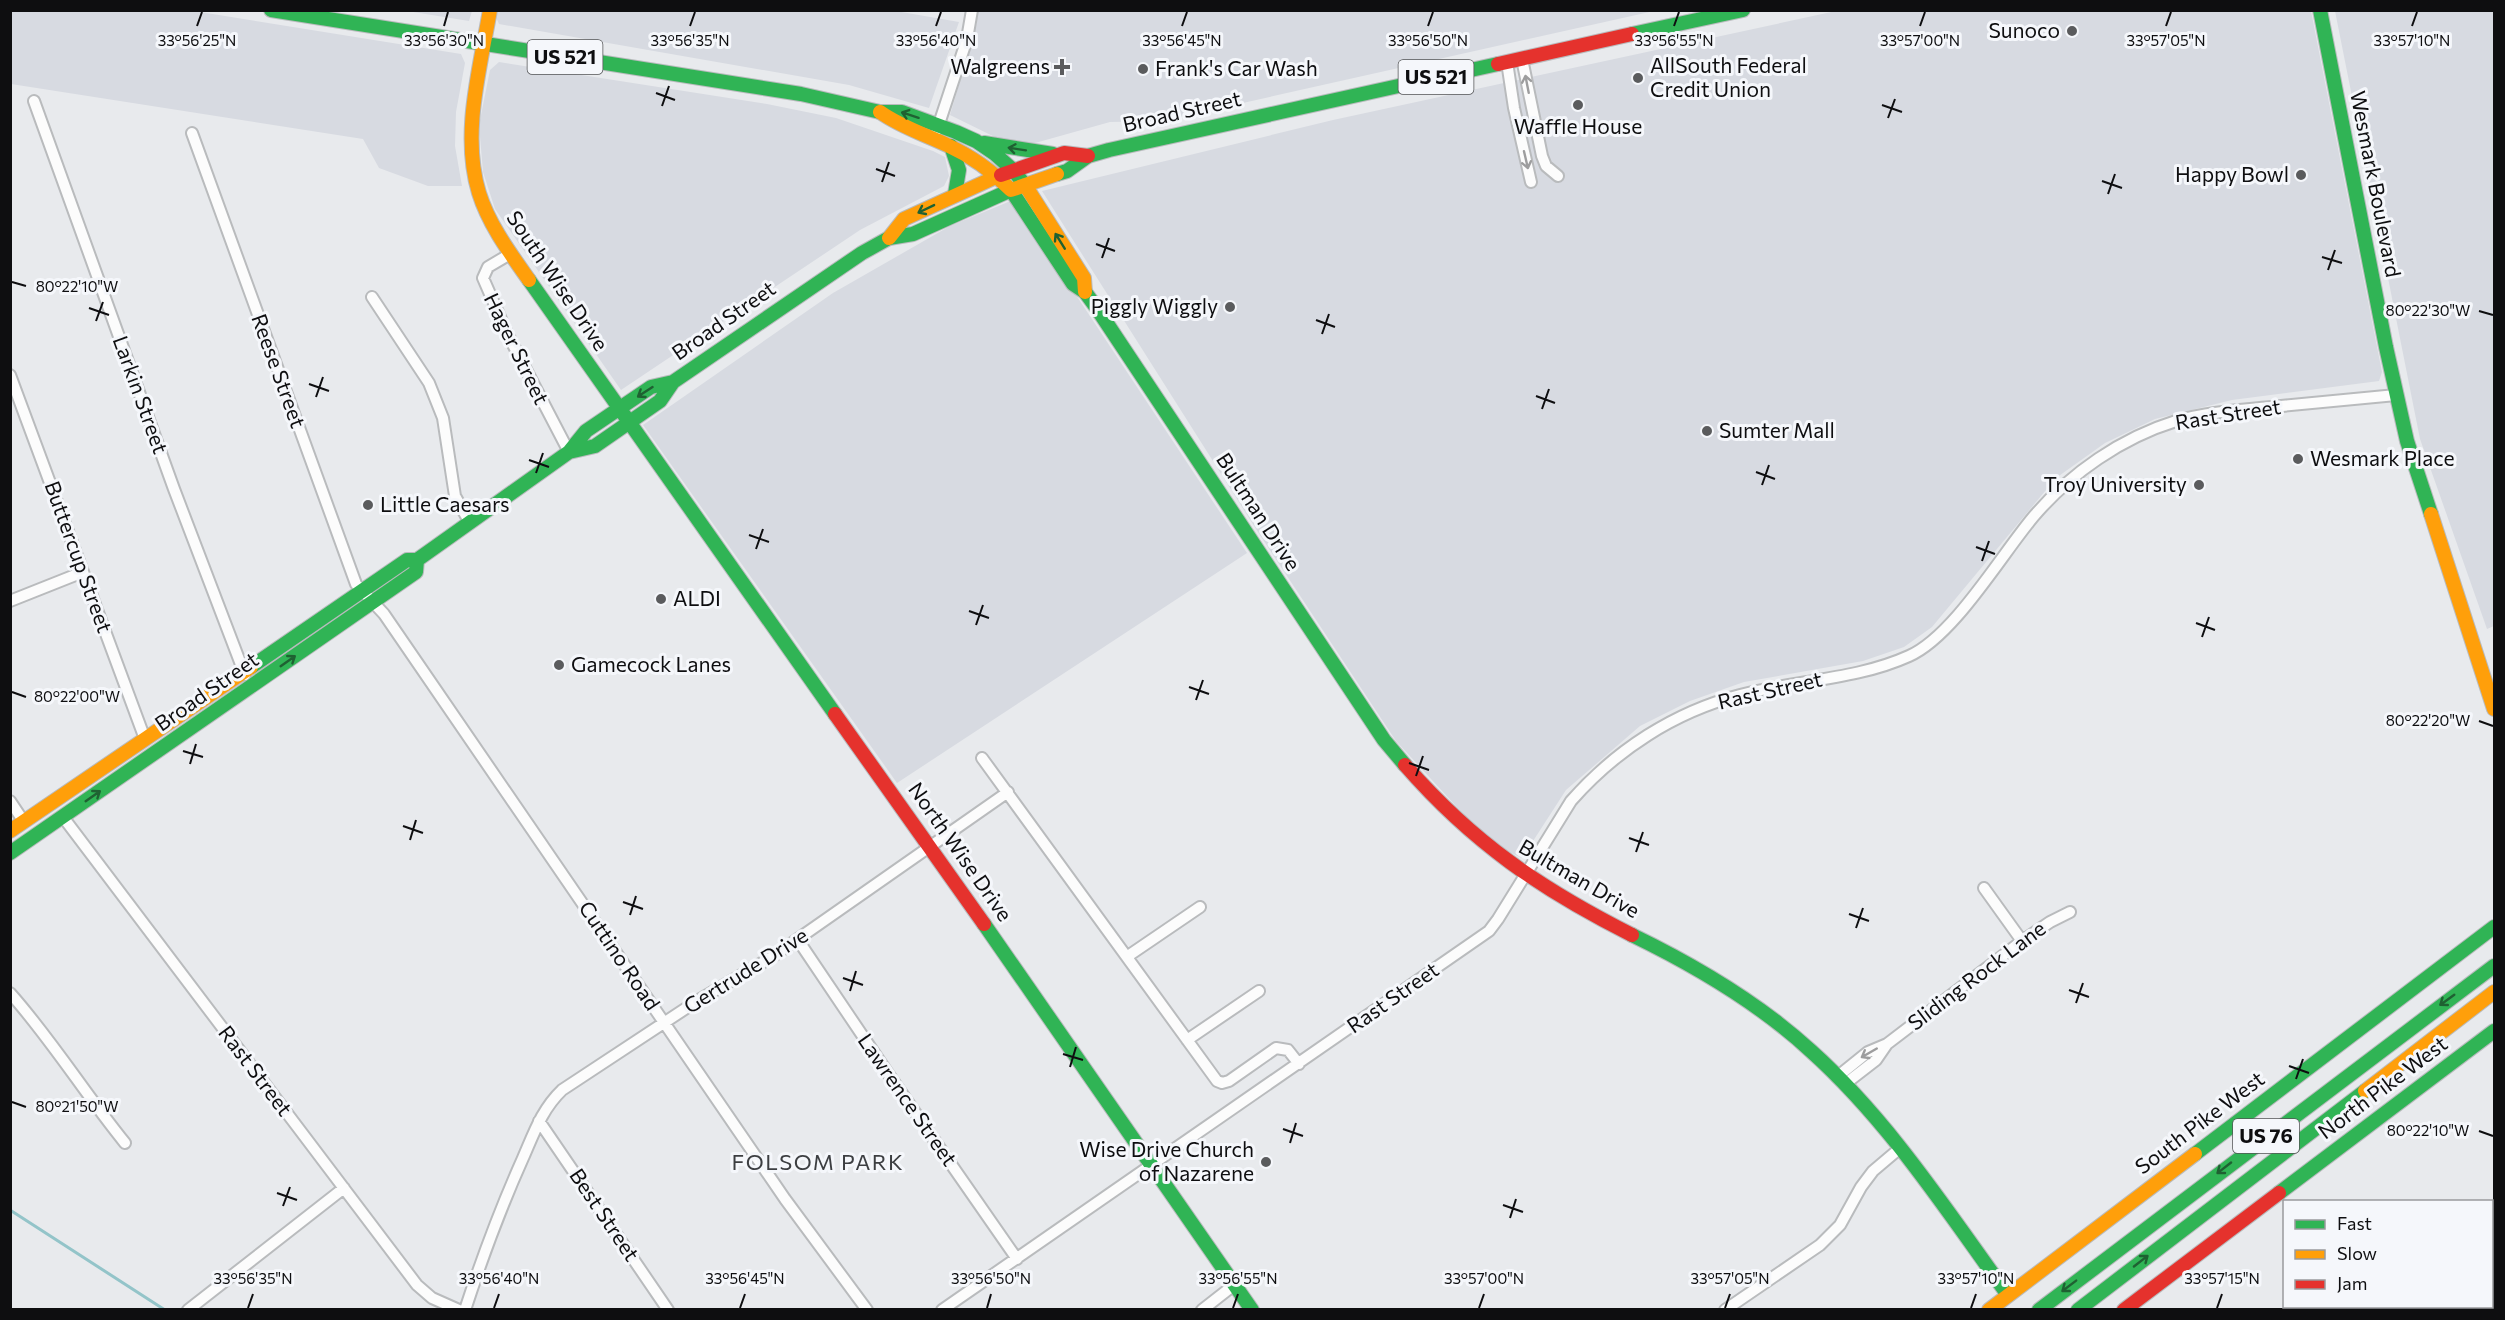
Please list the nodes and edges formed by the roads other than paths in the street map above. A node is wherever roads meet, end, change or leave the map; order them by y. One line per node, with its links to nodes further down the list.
1 (272, 10): 6 (main road, Bultman Drive / US 521)
2 (490, 10): 7 (main road, South Wise Drive)
3 (972, 10): 12 (street)
4 (1743, 10): 8 (main road, Broad Street / US 521)
5 (2320, 10): 32 (main road, Wesmark Boulevard)
6 (323, 14): 7 (main road, Bultman Drive / US 521)
7 (484, 44): 11 (main road, Bultman Drive / US 521); 27 (main road, South Wise Drive)
8 (1522, 59): 9 (main road, Broad Street / US 521); 21 (street, one-way to 8)
9 (1508, 62): 18 (main road, Broad Street / US 521); 22 (street, one-way to 22)
10 (34, 101): 43 (street, Larkin Street)
11 (880, 112): 12 (main road, Bultman Drive / US 521, one-way to 11); 14 (main road, Bultman Drive / US 521)
12 (939, 125): 14 (street); 15 (main road, Bultman Drive / US 521)
13 (192, 133): 40 (street, Reese Street)
14 (934, 139): 16 (main road, Bultman Drive / US 521)
15 (976, 141): 17 (main road, US 521, one-way to 15); 19 (main road, Bultman Drive)
16 (951, 146): 20 (main road, Bultman Drive / US 521); 25 (main road)
17 (1058, 155): 18 (main road, Broad Street / US 521); 19 (main road, Broad Street)
18 (1088, 156): 23 (main road, Broad Street / US 521)
19 (1013, 170): 20 (main road, Broad Street); 23 (main road, Bultman Drive)
20 (998, 176): 24 (main road, Bultman Drive / US 521); 25 (main road, Broad Street)
21 (1558, 176)
22 (1531, 182)
23 (1024, 185): 24 (main road, Broad Street / US 521); 28 (main road, Bultman Drive, one-way to 23)
24 (1011, 190): 26 (main road, Broad Street); 28 (main road, Bultman Drive)
25 (955, 195): 26 (main road, Broad Street, one-way to 26)
26 (889, 238): 31 (main road, Broad Street)
27 (510, 254): 34 (main road, South Wise Drive); 36 (street, Hager Street)
28 (1085, 292): 55 (main road, Bultman Drive)
29 (372, 297): 37 (street)
30 (10, 375): 33 (street, Buttercup Street)
31 (674, 382): 34 (main road, Broad Street, one-way to 34); 35 (main road, Broad Street)
32 (2396, 395): 45 (main road, Wesmark Boulevard); 55 (street, Rast Street)
33 (16, 407): 39 (street, Buttercup Street)
34 (619, 410): 35 (main road, South Wise Drive); 36 (main road, Broad Street)
35 (628, 423): 36 (main road, Broad Street); 53 (main road, North Wise Drive)
36 (569, 452): 37 (main road, Broad Street)
37 (470, 523): 38 (main road, Broad Street)
38 (417, 560): 40 (main road, Broad Street); 42 (main road, Broad Street)
39 (83, 572): 41 (street); 46 (street, Buttercup Street)
40 (361, 590): 42 (street, Reese Street); 43 (main road, Broad Street)
41 (10, 601)
42 (373, 603): 44 (main road, Broad Street, one-way to 42); 67 (street, Cuttino Road)
43 (243, 672): 44 (street, Larkin Street); 46 (main road, Broad Street)
44 (254, 686): 50 (main road, Broad Street, one-way to 44)
45 (2494, 709)
46 (145, 739): 51 (main road, Broad Street)
47 (982, 758): 48 (street)
48 (1008, 792): 53 (street, Gertrude Drive); 62 (street)
49 (10, 801): 51 (street)
50 (63, 817): 54 (main road, Broad Street); 76 (street, Rast Street)
51 (24, 822): 52 (main road, Broad Street)
52 (10, 831)
53 (930, 847): 60 (street, Gertrude Drive); 75 (main road, North Wise Drive)
54 (10, 853)
55 (1526, 875): 70 (street, Rast Street); 71 (main road, Bultman Drive)
56 (1984, 888): 61 (street)
57 (1200, 906): 62 (street)
58 (2070, 912): 61 (street, Sliding Rock Lane)
59 (2494, 927): 79 (main road, South Pike West)
60 (798, 940): 67 (street, Gertrude Drive); 77 (street, Lawrence Street)
61 (2022, 941): 71 (street, Sliding Rock Lane)
62 (1128, 956): 69 (street)
63 (2494, 966): 90 (main road, US 76, one-way to 90)
64 (1259, 991): 69 (street)
65 (2494, 992): 91 (main road, US 76, one-way to 65)
66 (10, 993): 73 (street)
67 (664, 1022): 72 (street, Gertrude Drive); 84 (street, Cuttino Road)
68 (2494, 1031): 92 (main road, North Pike West)
69 (1187, 1040): 70 (street)
70 (1299, 1064): 75 (street, Rast Street)
71 (1841, 1081): 74 (main road, Bultman Drive)
72 (539, 1121): 82 (street, Gertrude Drive); 83 (street, Best Street)
73 (125, 1143)
74 (1899, 1149): 79 (main road, Bultman Drive); 88 (street)
75 (1152, 1166): 77 (street, Rast Street); 78 (main road, North Wise Drive)
76 (344, 1188): 80 (street); 81 (street, Rast Street)
77 (1017, 1258): 85 (street, Rast Street)
78 (1234, 1285): 86 (street); 87 (main road, North Wise Drive)
79 (2008, 1295): 89 (main road, South Pike West)
80 (192, 1306)
81 (459, 1310)
82 (465, 1310)
83 (668, 1310)
84 (867, 1310)
85 (942, 1310)
86 (1202, 1310)
87 (1252, 1310)
88 (1725, 1310)
89 (1989, 1310)
90 (2039, 1310)
91 (2078, 1310)
92 (2124, 1310)

